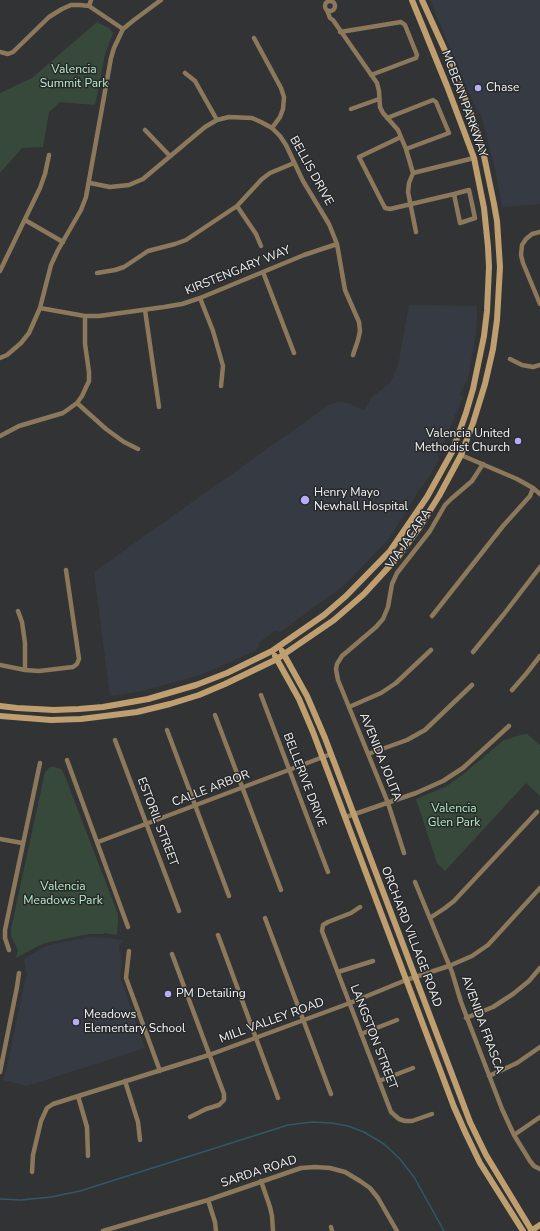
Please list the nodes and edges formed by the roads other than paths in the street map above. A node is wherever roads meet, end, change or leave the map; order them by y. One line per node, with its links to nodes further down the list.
1 (91, 0): 7 (street)
2 (161, 0): 9 (street)
3 (328, 0): 6 (street); 8 (street)
4 (412, 0): 25 (main road, MCBEAN PARKWAY)
5 (422, 0): 56 (main road, MCBEAN PARKWAY)
6 (334, 1): 8 (street)
7 (89, 6): 9 (street); 12 (street)
8 (330, 10): 10 (street)
9 (123, 29): 28 (street)
10 (340, 32): 14 (street); 14 (street)
11 (254, 38): 19 (street)
12 (0, 52)
13 (185, 73): 18 (street)
14 (371, 75): 15 (street)
15 (379, 99): 16 (street); 17 (street)
16 (351, 109)
17 (387, 118): 21 (street); 22 (street, MCBEAN PARKWAY)
18 (217, 120): 19 (street, BELLIS DRIVE); 24 (street, BELLIS DRIVE)
19 (272, 128): 26 (street, BELLIS DRIVE)
20 (145, 130): 24 (street)
21 (401, 137): 22 (street); 30 (street)
22 (406, 149): 27 (street)
23 (49, 154): 32 (street)
24 (170, 156): 28 (street, BELLIS DRIVE)
25 (474, 158): 27 (street); 64 (main road, MCBEAN PARKWAY)
26 (294, 163): 31 (street); 36 (street, BELLIS DRIVE)
27 (413, 173): 30 (street)
28 (90, 183): 35 (street)
29 (454, 194): 29 (street); 30 (street)
30 (410, 204): 33 (street)
31 (237, 206): 37 (street); 40 (street)
32 (25, 220): 35 (street); 38 (street)
33 (416, 232)
34 (540, 232): 42 (street)
35 (63, 242): 43 (street)
36 (338, 244): 39 (street, KIRSTENGARY WAY); 47 (street, BELLIS DRIVE)
37 (261, 246)
38 (0, 271)
39 (263, 272): 41 (street, KIRSTENGARY WAY); 46 (street)
40 (96, 273)
41 (200, 298): 44 (street, KIRSTENGARY WAY); 51 (street)
42 (540, 304)
43 (40, 308): 45 (street, KIRSTENGARY WAY); 48 (street)
44 (144, 310): 45 (street, KIRSTENGARY WAY); 53 (street)
45 (85, 316): 52 (street)
46 (294, 353)
47 (353, 355)
48 (0, 358)
49 (510, 359): 50 (street)
50 (540, 365)
51 (221, 386)
52 (76, 403): 54 (street); 55 (street)
53 (159, 407)
54 (0, 435)
55 (138, 449)
56 (461, 455): 57 (street); 68 (main road, MCBEAN PARKWAY)
57 (483, 464): 58 (street); 72 (street, VIA JACARA)
58 (533, 488): 59 (street); 63 (street)
59 (540, 494)
60 (540, 567): 67 (street)
61 (66, 570): 73 (street)
62 (18, 611): 73 (street)
63 (432, 616)
64 (279, 647): 66 (main road, MCBEAN PARKWAY); 68 (main road, ORCHARD VILLAGE ROAD)
65 (431, 650): 79 (street)
66 (272, 651): 70 (main road, ORCHARD VILLAGE ROAD); 77 (main road, MCBEAN PARKWAY)
67 (473, 652)
68 (284, 655): 70 (main road, MCBEAN PARKWAY); 86 (main road, ORCHARD VILLAGE ROAD)
69 (540, 656): 75 (street)
70 (277, 659): 80 (main road, MCBEAN PARKWAY); 88 (main road, ORCHARD VILLAGE ROAD)
71 (0, 665): 73 (street)
72 (336, 669): 79 (street, AVENIDA JOLITA)
73 (25, 670)
74 (472, 685): 87 (street)
75 (512, 690)
76 (261, 695): 91 (street, BELLERIVE DRIVE)
77 (148, 699): 78 (main road, MCBEAN PARKWAY); 80 (main road)
78 (0, 706)
79 (349, 707): 87 (street, AVENIDA JOLITA)
80 (137, 712): 82 (main road, MCBEAN PARKWAY)
81 (215, 715): 92 (street)
82 (0, 716)
83 (509, 726): 93 (street)
84 (167, 730): 94 (street)
85 (115, 740): 98 (street, ESTORIL STREET)
86 (331, 754): 88 (street, CALLE ARBOR); 96 (main road, ORCHARD VILLAGE ROAD)
87 (368, 754): 93 (street, AVENIDA JOLITA)
88 (323, 758): 91 (street, CALLE ARBOR); 97 (main road, ORCHARD VILLAGE ROAD)
89 (66, 760): 100 (street)
90 (40, 763): 101 (street)
91 (289, 770): 92 (street, CALLE ARBOR); 103 (street, BELLERIVE DRIVE)
92 (242, 788): 94 (street, CALLE ARBOR); 106 (street)
93 (388, 802): 96 (street); 102 (street, AVENIDA JOLITA)
94 (196, 805): 98 (street, CALLE ARBOR); 107 (street)
95 (537, 812): 111 (street)
96 (354, 814): 97 (street); 122 (main road, ORCHARD VILLAGE ROAD)
97 (346, 817): 123 (main road, ORCHARD VILLAGE ROAD)
98 (147, 824): 100 (street, CALLE ARBOR); 109 (street, ESTORIL STREET)
99 (0, 839): 101 (street)
100 (98, 842): 112 (street)
101 (22, 844): 114 (street)
102 (404, 853)
103 (328, 872)
104 (415, 882): 111 (street, AVENIDA FRASCA)
105 (540, 888): 118 (street, MILL VALLEY ROAD)
106 (281, 890)
107 (229, 896)
108 (360, 908): 120 (street, LANGSTON STREET)
109 (179, 910)
110 (265, 918): 126 (street)
111 (430, 918): 118 (street, AVENIDA FRASCA)
112 (128, 927)
113 (218, 935): 129 (street)
114 (9, 950)
115 (129, 951): 134 (street)
116 (172, 954): 131 (street)
117 (373, 961): 120 (street)
118 (449, 966): 122 (street, MILL VALLEY ROAD); 125 (street, AVENIDA FRASCA)
119 (540, 968): 125 (street)
120 (338, 972): 124 (street, LANGSTON STREET)
121 (18, 973): 133 (street)
122 (416, 977): 123 (street, MILL VALLEY ROAD); 157 (main road, ORCHARD VILLAGE ROAD)
123 (406, 980): 124 (street, MILL VALLEY ROAD); 156 (main road, ORCHARD VILLAGE ROAD)
124 (350, 1003): 126 (street, MILL VALLEY ROAD); 128 (street, LANGSTON STREET)
125 (466, 1018): 135 (street, AVENIDA FRASCA)
126 (303, 1020): 129 (street, MILL VALLEY ROAD); 138 (street)
127 (397, 1020): 128 (street)
128 (361, 1034): 137 (street, LANGSTON STREET)
129 (256, 1038): 131 (street, MILL VALLEY ROAD); 140 (street)
130 (540, 1047): 135 (street)
131 (209, 1055): 134 (street, MILL VALLEY ROAD); 142 (street)
132 (413, 1068): 137 (street)
133 (0, 1069)
134 (160, 1071): 136 (street, MILL VALLEY ROAD)
135 (489, 1076): 144 (street, AVENIDA FRASCA)
136 (125, 1081): 139 (street, MILL VALLEY ROAD); 145 (street)
137 (379, 1081): 141 (street, LANGSTON STREET)
138 (331, 1094)
139 (78, 1096): 146 (street); 148 (street, MILL VALLEY ROAD)
140 (278, 1098)
141 (432, 1114)
142 (190, 1117)
143 (540, 1117): 144 (street)
144 (514, 1135): 147 (street, AVENIDA FRASCA)
145 (140, 1140)
146 (88, 1156)
147 (540, 1169)
148 (32, 1172)
149 (261, 1181): 150 (street, SARDA ROAD); 154 (street); 155 (street, SARDA ROAD)
150 (208, 1200): 152 (street, SARDA ROAD); 153 (street)
151 (540, 1225): 157 (main road)
152 (103, 1231)
153 (216, 1231)
154 (273, 1231)
155 (397, 1231)
156 (523, 1231)
157 (532, 1231)

